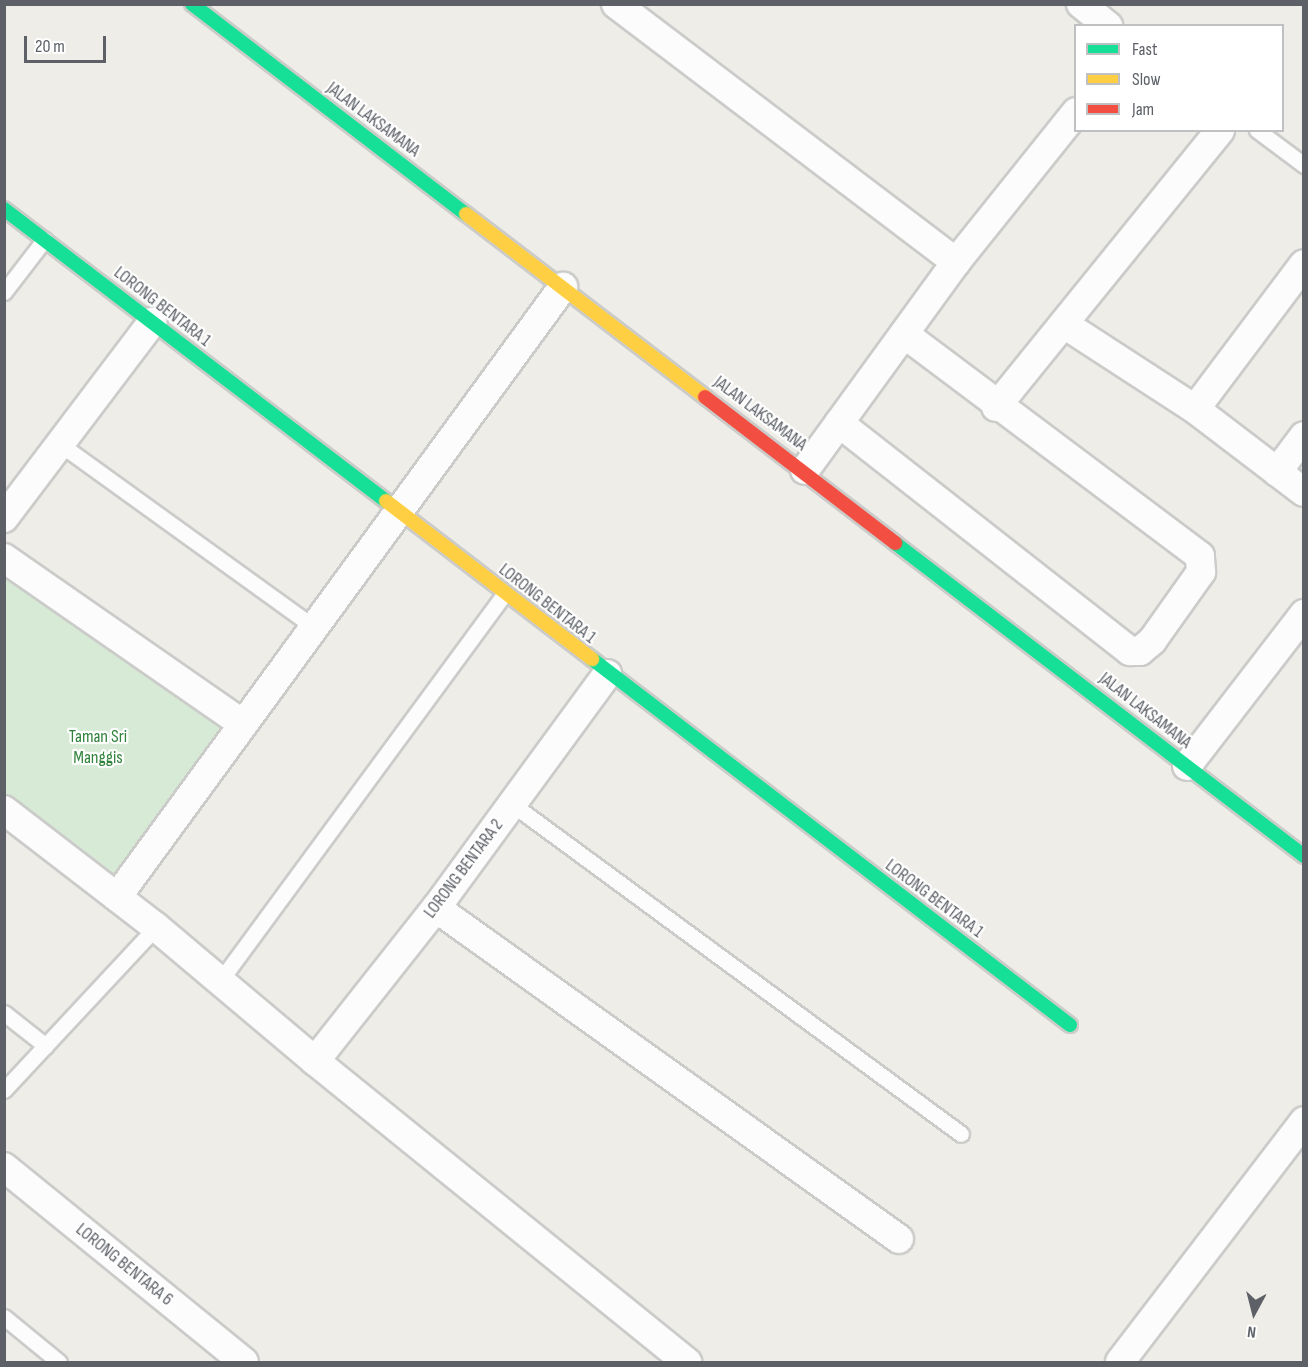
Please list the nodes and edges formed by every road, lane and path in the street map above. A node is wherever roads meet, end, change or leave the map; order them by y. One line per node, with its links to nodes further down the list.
1 (192, 4): 13 (street, JALAN LAKSAMANA)
2 (616, 4): 11 (street)
3 (1081, 4): 4 (street)
4 (1106, 24)
5 (1074, 114): 11 (street)
6 (1218, 132): 16 (street)
7 (1260, 132): 8 (lane)
8 (1304, 165)
9 (4, 209): 10 (street, LORONG BENTARA 1)
10 (44, 240): 14 (lane); 15 (street, LORONG BENTARA 1)
11 (956, 262): 17 (street)
12 (1304, 264): 19 (street)
13 (563, 287): 23 (street, JALAN LAKSAMANA); 26 (street)
14 (4, 292)
15 (152, 322): 22 (street); 26 (street, LORONG BENTARA 1)
16 (1064, 324): 18 (street); 19 (street)
17 (904, 334): 18 (street); 20 (street)
18 (996, 406): 20 (street)
19 (1195, 409): 24 (street)
20 (839, 423): 23 (street)
21 (1304, 436): 24 (street)
22 (60, 444): 27 (street); 31 (lane)
23 (804, 470): 34 (street, JALAN LAKSAMANA)
24 (1277, 472): 25 (street)
25 (1304, 492)
26 (399, 512): 29 (street, LORONG BENTARA 1); 31 (street)
27 (4, 518)
28 (4, 558): 33 (street)
29 (504, 594): 32 (street, LORONG BENTARA 1); 41 (lane)
30 (1304, 614): 34 (street)
31 (314, 627): 33 (street)
32 (608, 674): 35 (street, LORONG BENTARA 2); 43 (street, LORONG BENTARA 1)
33 (243, 724): 38 (street)
34 (1187, 766): 37 (street, JALAN LAKSAMANA)
35 (512, 804): 39 (street, LORONG BENTARA 2); 48 (lane)
36 (4, 810): 38 (street)
37 (1304, 856)
38 (117, 897): 40 (street)
39 (436, 908): 45 (street, LORONG BENTARA 2); 50 (street)
40 (156, 927): 41 (street); 44 (lane)
41 (220, 981): 45 (street)
42 (4, 1013): 44 (lane)
43 (1070, 1025)
44 (46, 1046): 46 (lane)
45 (315, 1061): 54 (street)
46 (4, 1090)
47 (1304, 1121): 55 (street)
48 (960, 1134)
49 (4, 1167): 53 (street, LORONG BENTARA 6)
50 (899, 1239)
51 (4, 1317): 52 (lane)
52 (59, 1362)
53 (244, 1362)
54 (687, 1362)
55 (1120, 1362)

